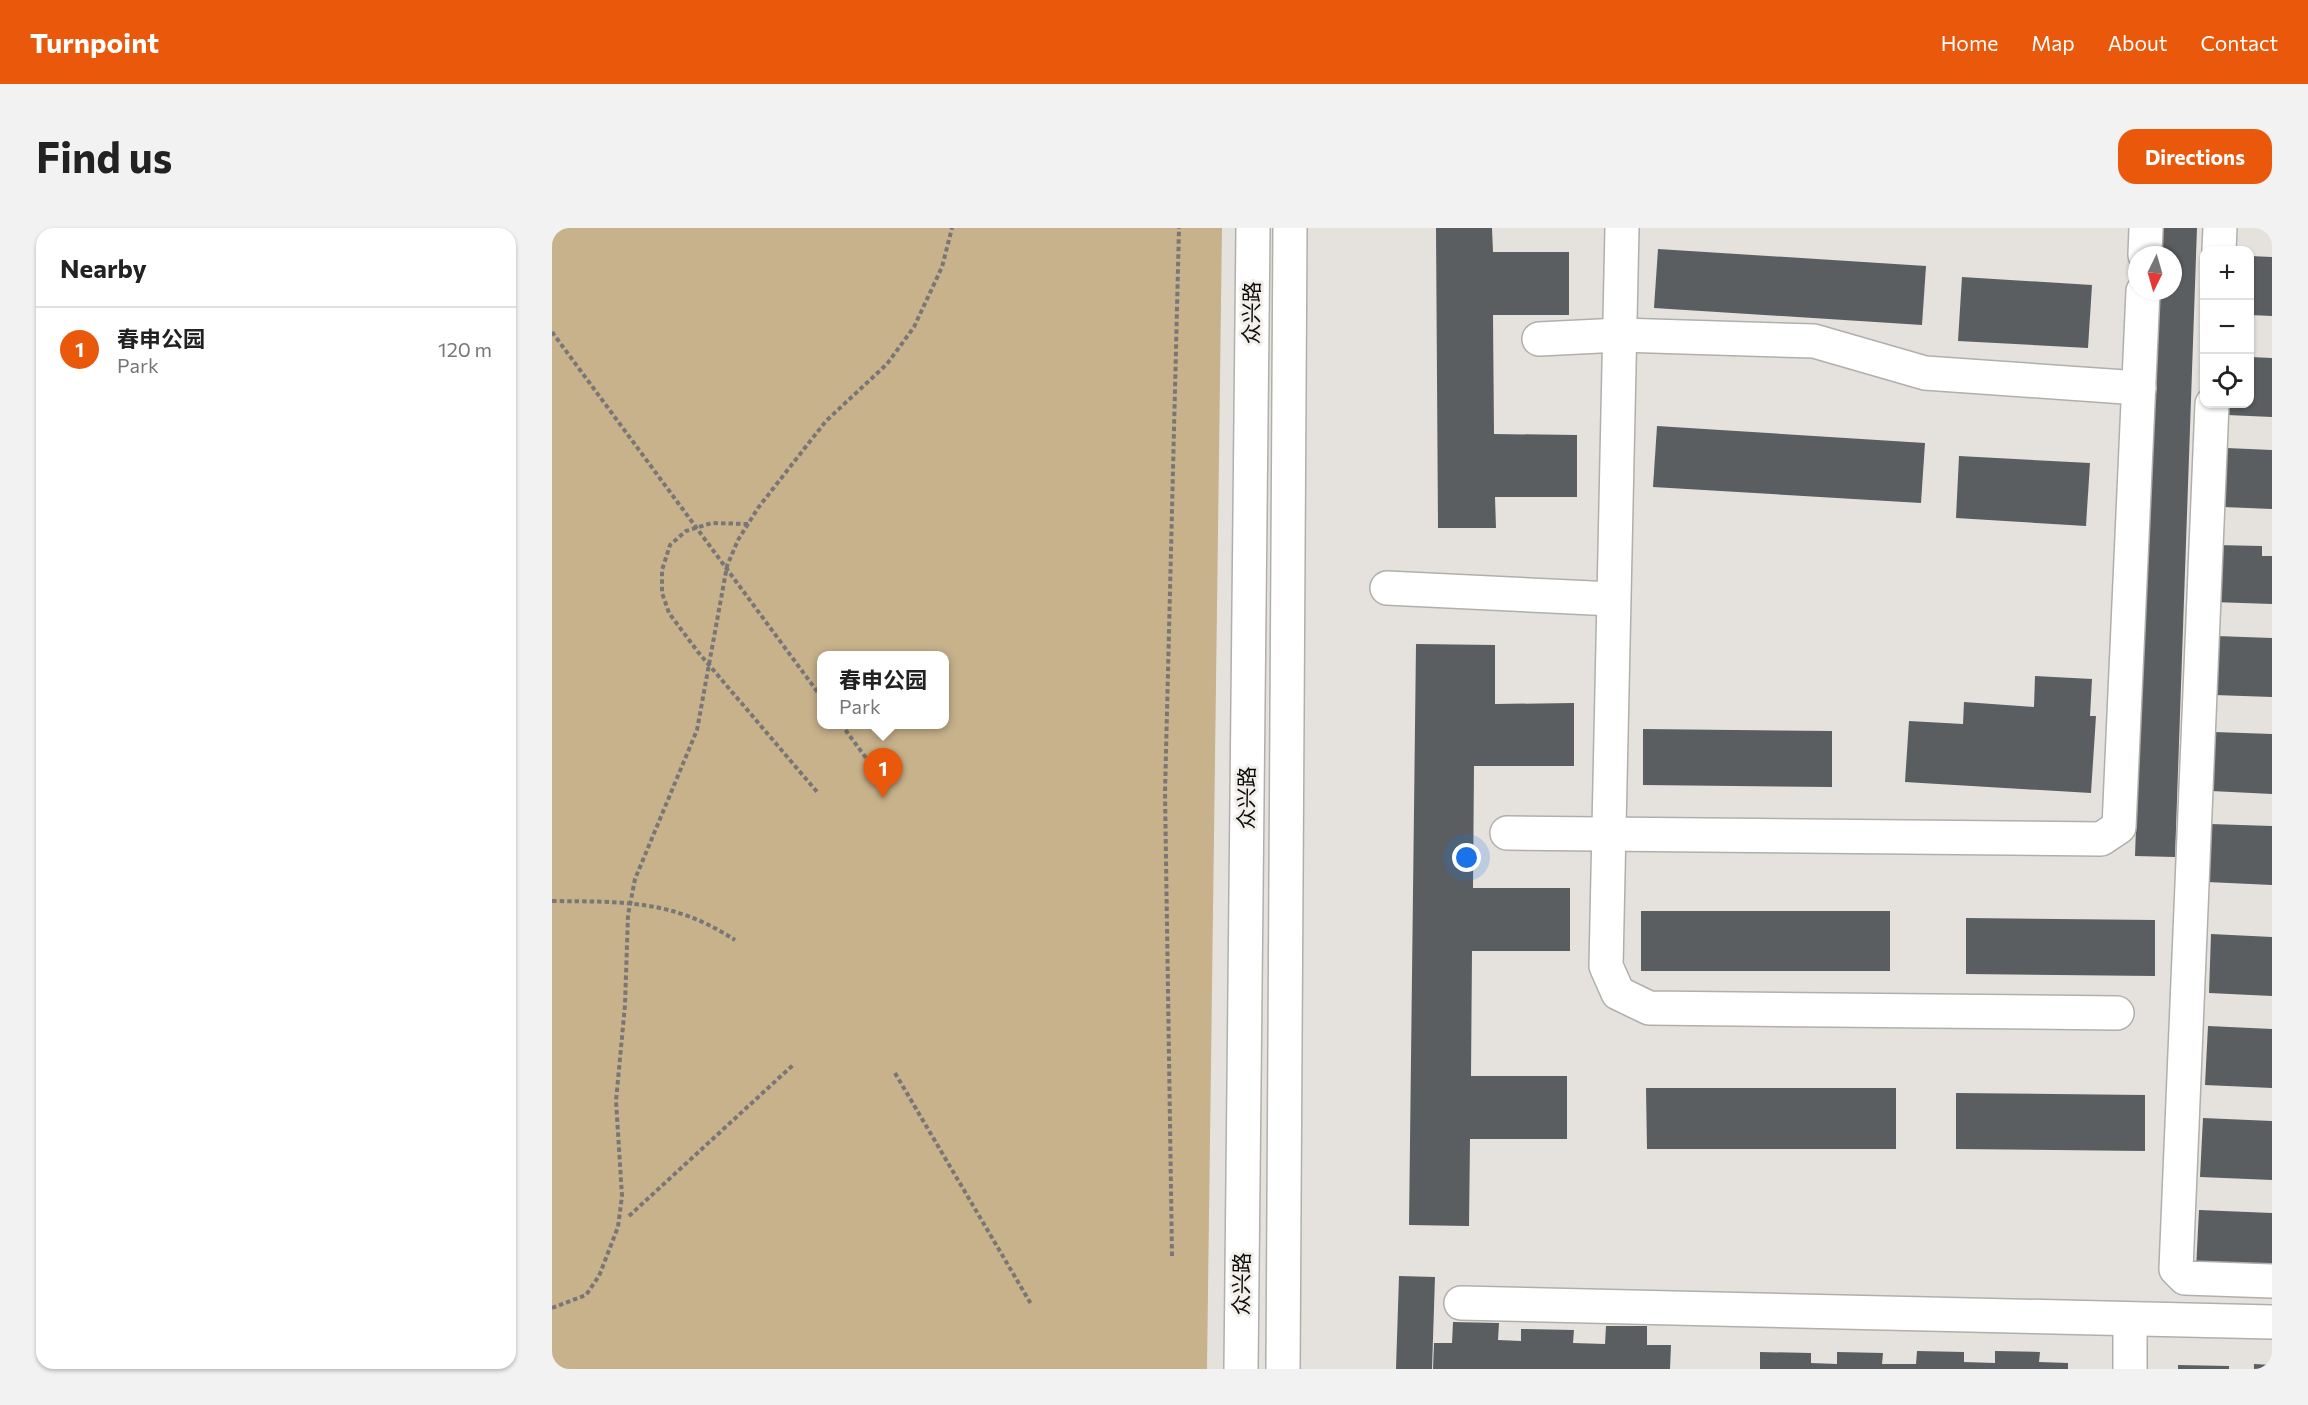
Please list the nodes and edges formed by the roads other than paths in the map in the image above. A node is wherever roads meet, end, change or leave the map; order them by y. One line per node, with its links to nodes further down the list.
1 (1253, 228): 22 (street, 众兴路)
2 (1290, 228): 23 (street, 众兴路)
3 (1622, 228): 9 (street)
4 (2146, 228): 6 (street)
5 (2220, 228): 7 (street)
6 (2145, 246)
7 (2219, 246)
8 (2143, 300): 11 (street)
9 (1620, 335): 10 (street); 11 (street); 14 (street)
10 (1539, 339)
11 (2139, 388): 16 (street)
12 (2212, 408): 18 (street)
13 (1387, 588): 14 (street)
14 (1613, 599): 16 (street)
15 (1507, 833): 16 (street)
16 (1608, 834): 17 (street)
17 (2117, 1013)
18 (2272, 1281)
19 (1461, 1303): 20 (street)
20 (2130, 1320): 21 (street); 24 (street)
21 (2272, 1322)
22 (1241, 1369)
23 (1282, 1369)
24 (2130, 1369)

